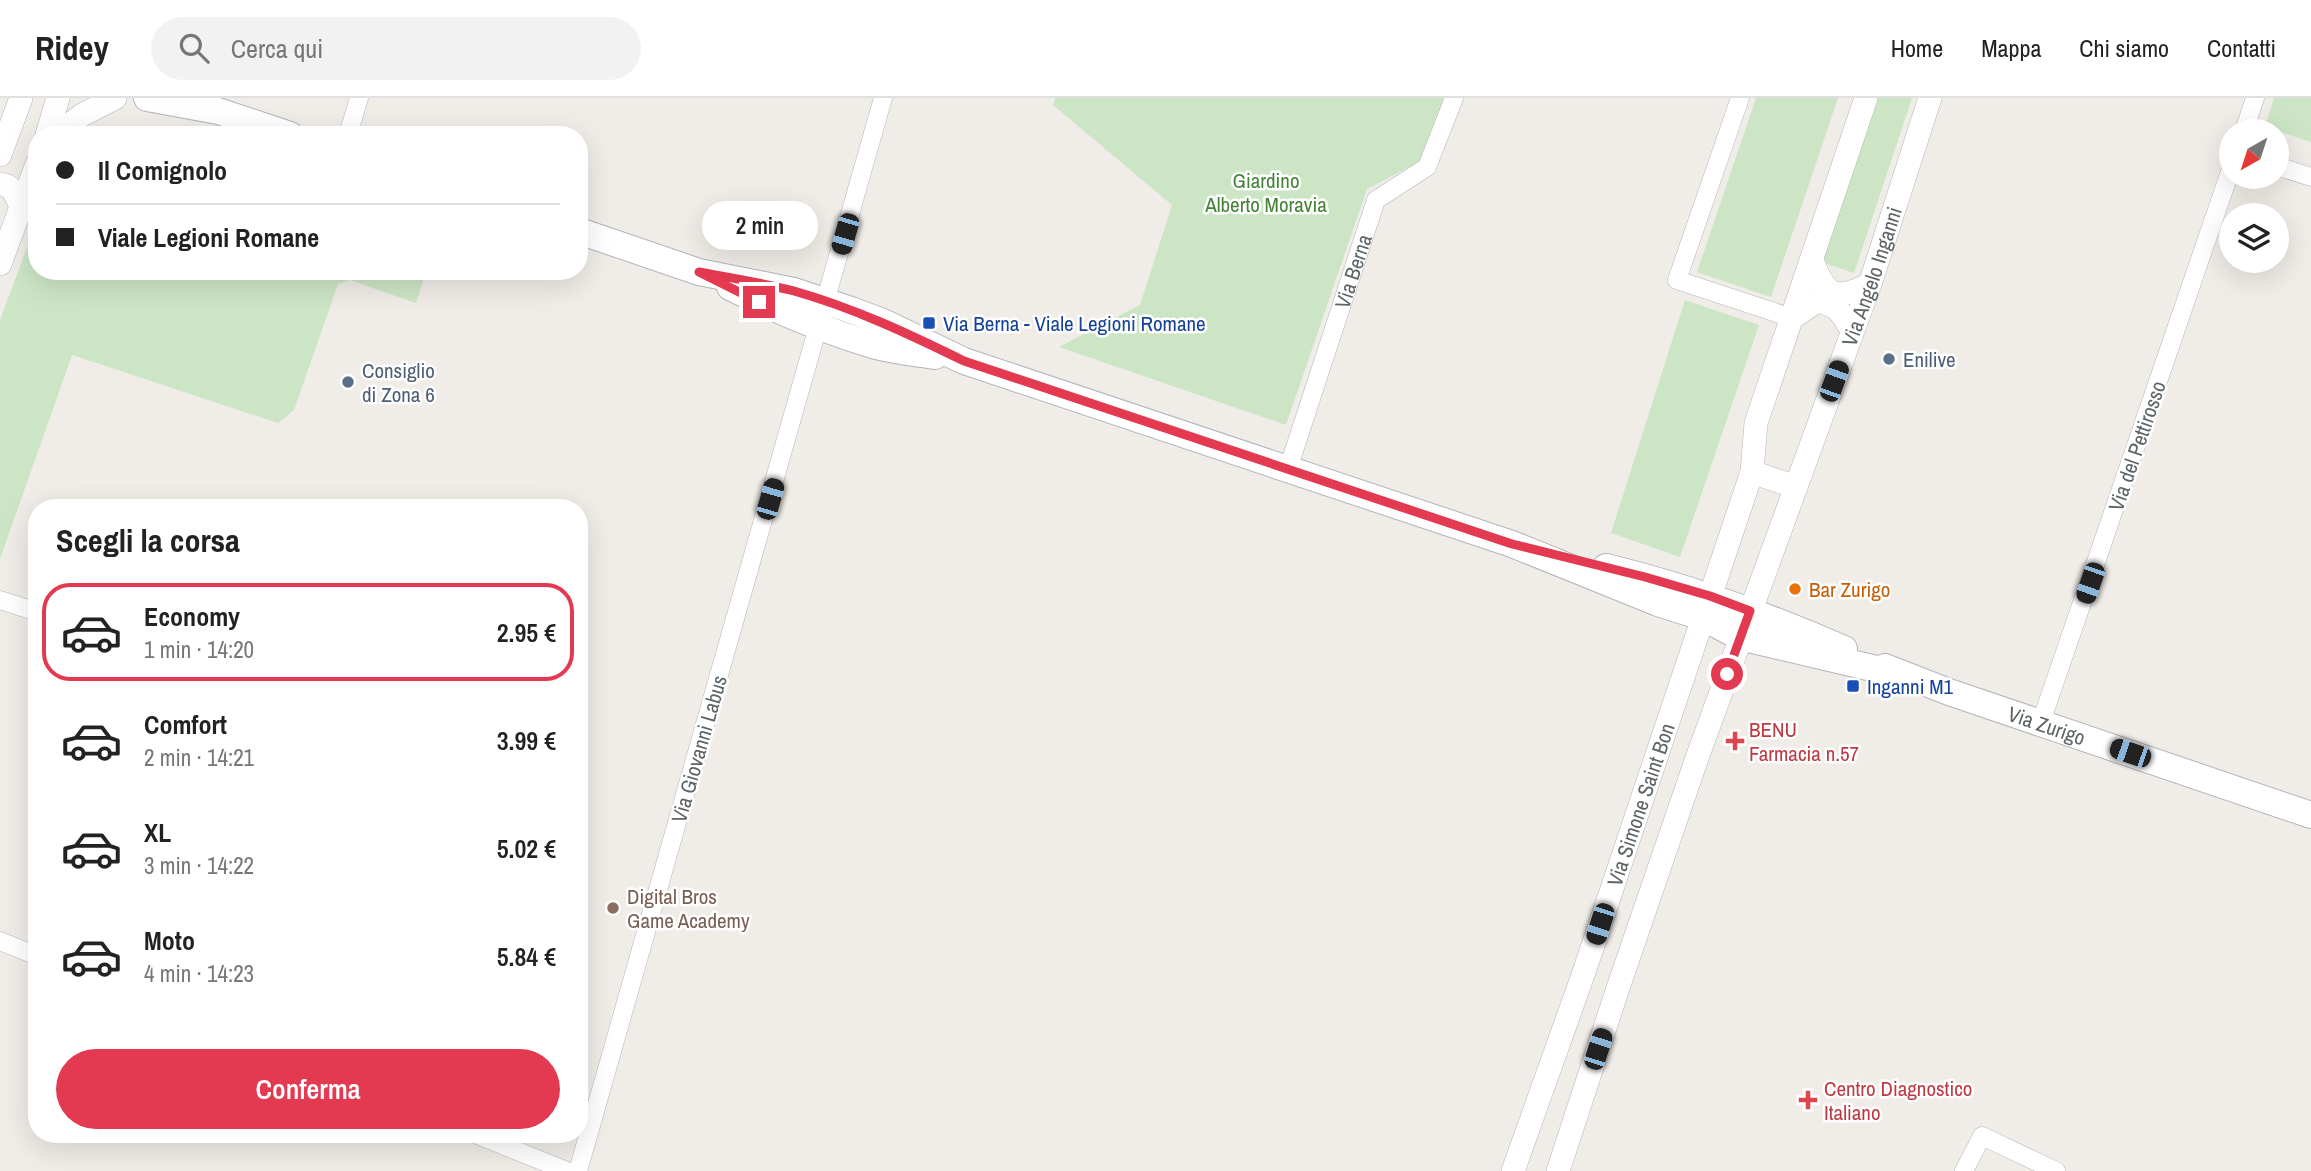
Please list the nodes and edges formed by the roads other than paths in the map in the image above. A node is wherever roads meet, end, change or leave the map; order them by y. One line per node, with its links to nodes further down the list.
1 (1, 98): 20 (street)
2 (21, 98): 20 (street)
3 (58, 98): 16 (street)
4 (115, 98): 17 (street)
5 (147, 98): 14 (main road)
6 (194, 98): 14 (main road)
7 (359, 98): 19 (street)
8 (883, 98): 32 (street, Via Giovanni Labus)
9 (1454, 98): 35 (street, Via Berna)
10 (1740, 98): 33 (street)
11 (1866, 98): 29 (street)
12 (1930, 98): 31 (street, Via Angelo Inganni)
13 (2255, 98): 15 (street)
14 (218, 111): 18 (main road)
15 (2248, 119)
16 (50, 126)
17 (68, 126)
18 (263, 126)
19 (351, 126)
20 (10, 127): 21 (street)
21 (0, 155)
22 (2289, 170): 23 (street)
23 (2311, 177)
24 (0, 184): 27 (street)
25 (28, 188): 27 (street)
26 (2224, 189): 44 (street, Via del Pettirosso)
27 (21, 207): 30 (street)
28 (588, 235): 32 (main road)
29 (1812, 260): 31 (street); 33 (street)
30 (0, 264)
31 (1870, 284): 34 (street, Via Angelo Inganni)
32 (823, 314): 35 (main road); 50 (street, Via Giovanni Labus)
33 (1792, 318): 34 (street); 36 (street)
34 (1852, 331): 37 (street, Via Angelo Inganni)
35 (1288, 470): 39 (main road)
36 (1752, 472): 37 (street); 39 (street)
37 (1796, 487): 41 (street, Via Angelo Inganni)
38 (0, 600): 40 (street)
39 (1706, 606): 41 (main road); 42 (main road); 48 (street, Via Simone Saint Bon)
40 (28, 609)
41 (1750, 611): 42 (street, Via Simone Saint Bon); 43 (main road, Via Zurigo)
42 (1740, 637): 43 (main road, Via Zurigo); 49 (street, Via Simone Saint Bon)
43 (1902, 675): 44 (main road, Via Zurigo)
44 (2041, 722): 45 (main road, Via Zurigo)
45 (2311, 814)
46 (0, 941): 47 (street)
47 (28, 952)
48 (1583, 975): 49 (street); 55 (street, Via Simone Saint Bon)
49 (1618, 988): 56 (street, Via Simone Saint Bon)
50 (588, 1136)
51 (497, 1143): 53 (street)
52 (586, 1143): 54 (street, Via Giovanni Labus)
53 (567, 1171)
54 (578, 1171)
55 (1513, 1171)
56 (1558, 1171)
57 (1964, 1171): 58 (street)
58 (2056, 1171)

